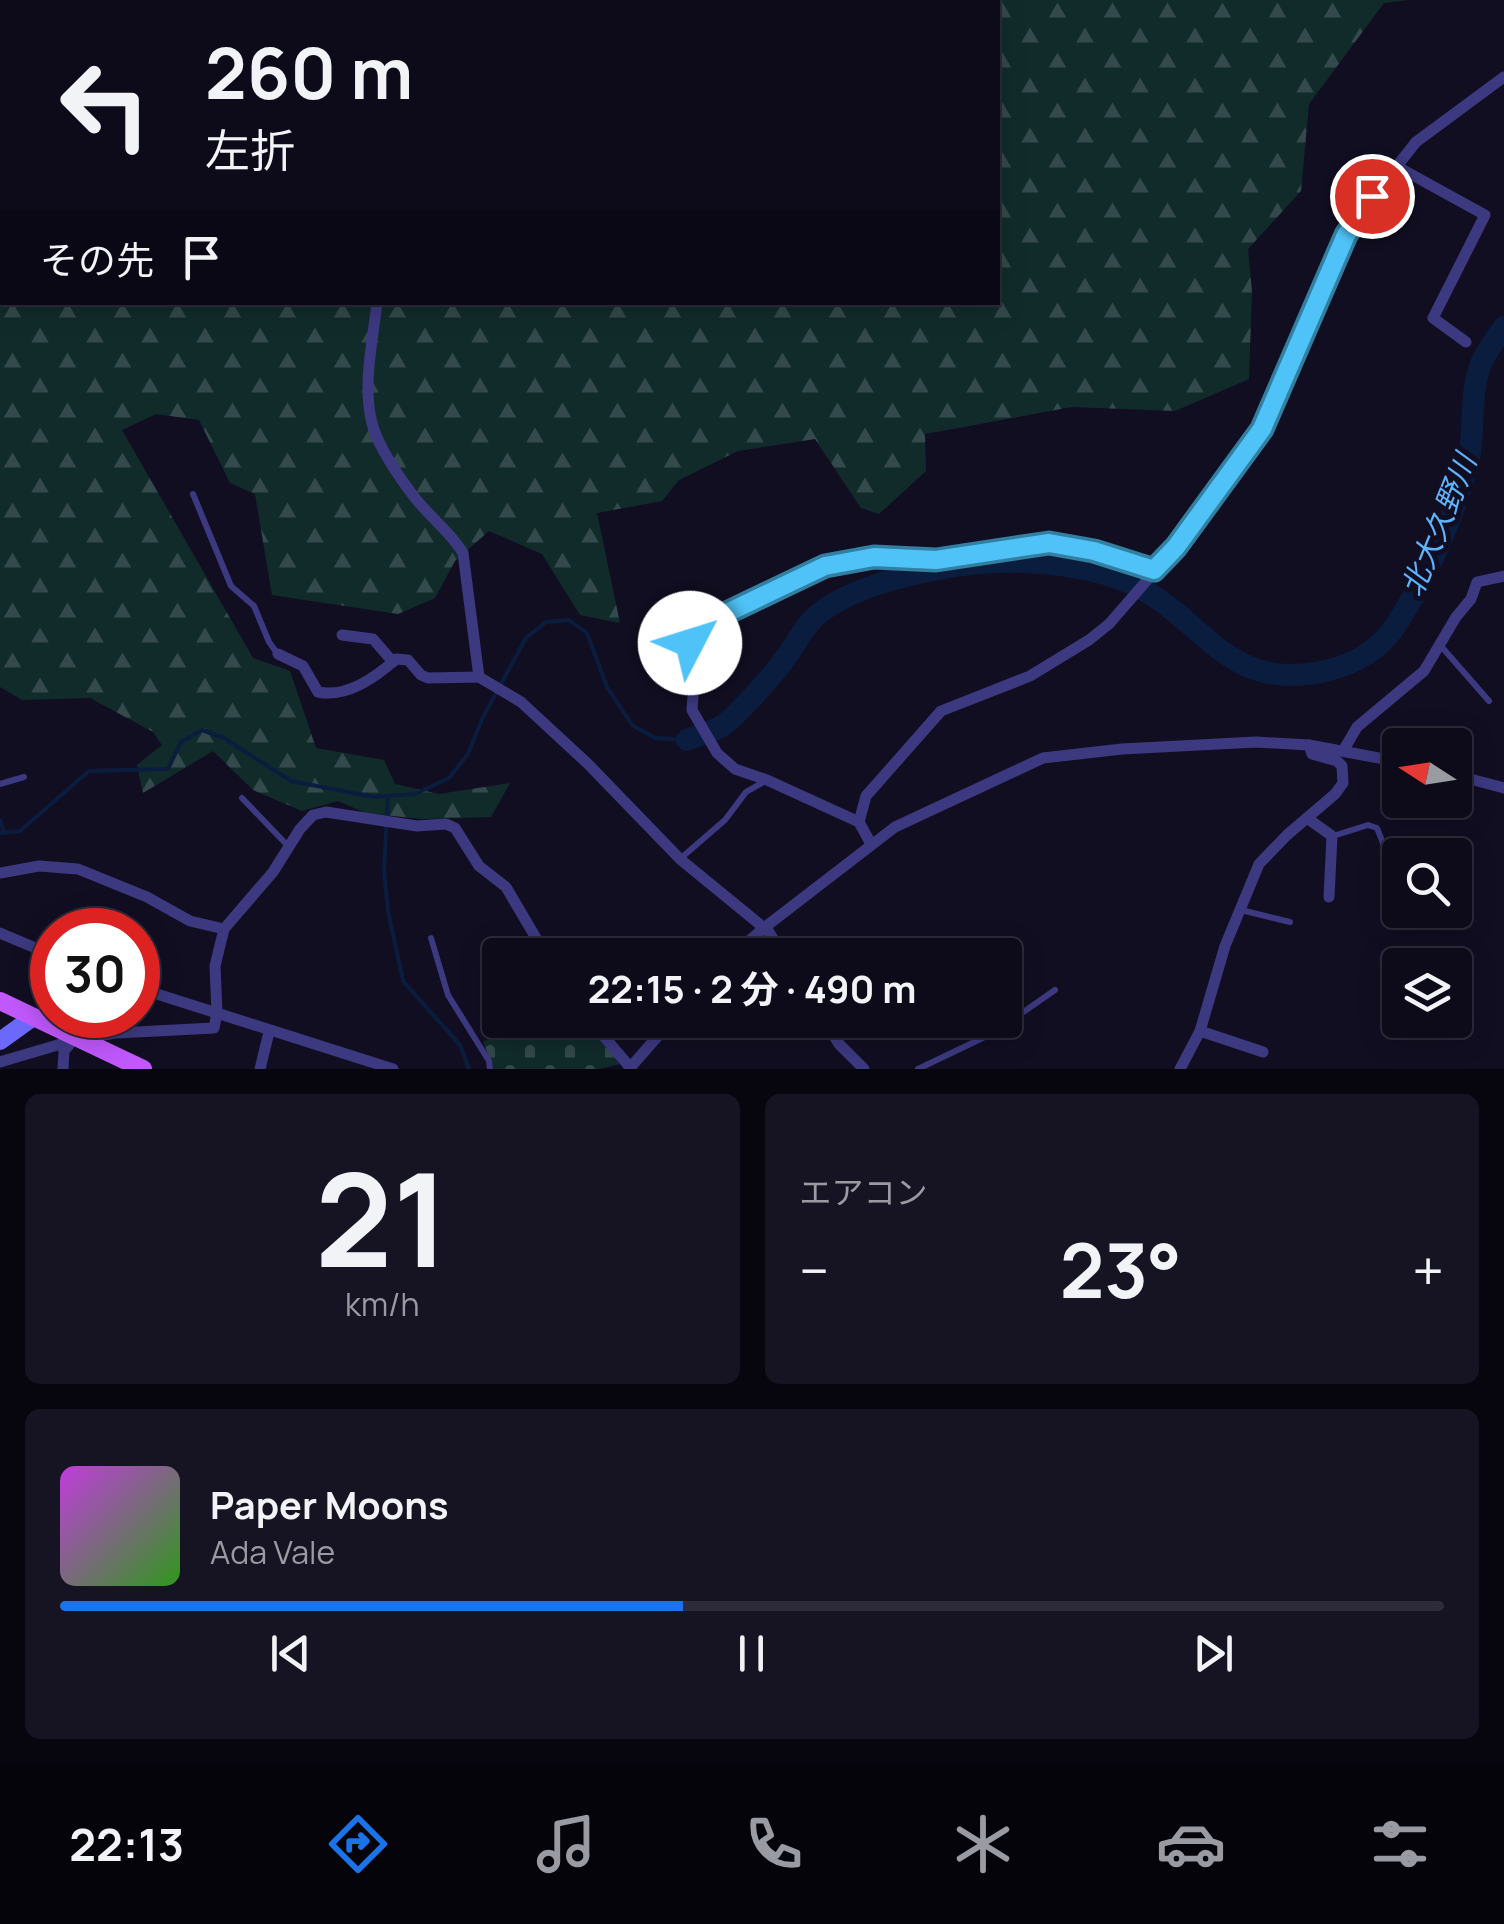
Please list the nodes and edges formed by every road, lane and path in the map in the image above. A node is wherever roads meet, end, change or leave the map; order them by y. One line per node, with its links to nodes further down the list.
1 (1504, 77): 2 (street)
2 (1396, 166): 4 (street); 6 (street)
3 (376, 305): 12 (street)
4 (1466, 342)
5 (193, 494): 10 (lane)
6 (1151, 574): 18 (street); 24 (street)
7 (1504, 576): 9 (street)
8 (342, 635): 11 (street)
9 (1439, 644): 13 (lane); 15 (street)
10 (278, 654): 11 (street)
11 (393, 662): 12 (street)
12 (485, 680): 29 (street)
13 (1489, 701)
14 (1309, 745): 15 (street); 23 (street); 27 (street)
15 (1343, 751): 16 (street)
16 (1382, 759)
17 (24, 777): 20 (lane)
18 (767, 780): 24 (street); 29 (lane)
19 (1472, 780): 21 (street)
20 (0, 784)
21 (1504, 788)
22 (242, 798): 28 (lane)
23 (1307, 818): 25 (street); 32 (street)
24 (859, 822): 27 (street)
25 (1332, 836): 26 (lane); 31 (street)
26 (1382, 841)
27 (871, 844): 34 (street)
28 (289, 847): 35 (street); 38 (street)
29 (680, 858): 34 (street)
30 (0, 873): 35 (street)
31 (1328, 897)
32 (1241, 910): 33 (lane); 48 (street)
33 (1290, 922)
34 (764, 928): 39 (street); 40 (street)
35 (224, 929): 45 (street)
36 (0, 932): 41 (street)
37 (431, 938): 63 (lane)
38 (536, 938)
39 (753, 938)
40 (771, 938)
41 (30, 945)
42 (1055, 990): 65 (lane)
43 (160, 995): 45 (street)
44 (0, 1001): 46 (main road)
45 (217, 1013): 49 (street); 55 (street)
46 (30, 1017)
47 (30, 1019): 54 (main road)
48 (1200, 1031): 56 (street); 66 (street)
49 (269, 1032): 61 (street); 62 (street)
50 (74, 1038): 55 (main road)
51 (605, 1038): 58 (street)
52 (656, 1038): 58 (street)
53 (835, 1038): 64 (street)
54 (0, 1040)
55 (78, 1040): 57 (street); 59 (street); 60 (main road)
56 (1263, 1052)
57 (0, 1062)
58 (629, 1067)
59 (62, 1069)
60 (143, 1069)
61 (260, 1069)
62 (393, 1069)
63 (490, 1069)
64 (864, 1069)
65 (918, 1069)
66 (1180, 1069)

